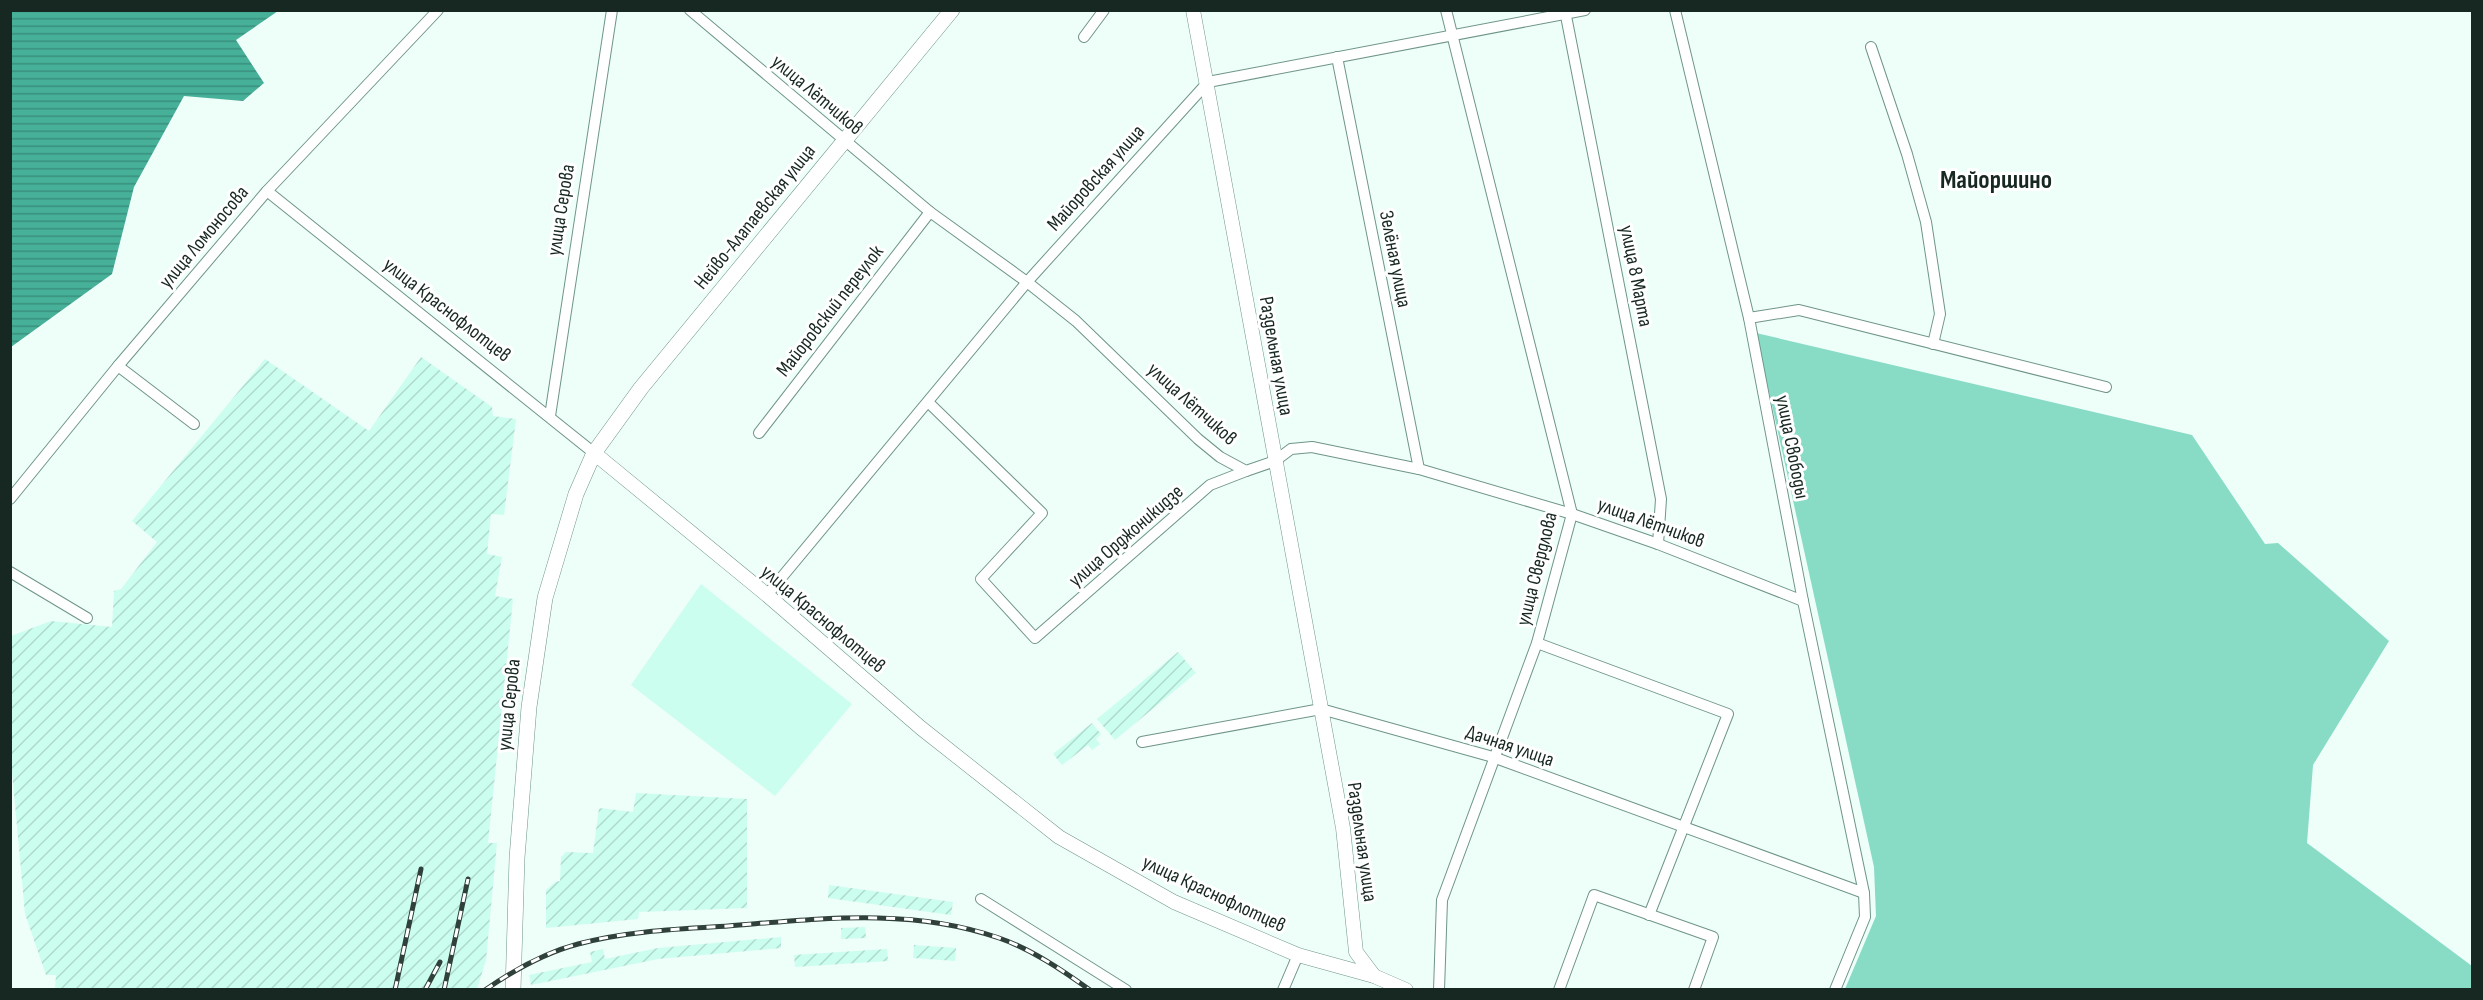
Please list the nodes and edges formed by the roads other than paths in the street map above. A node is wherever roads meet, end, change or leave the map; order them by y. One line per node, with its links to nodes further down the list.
1 (438, 10): 18 (street, улица Ломоносова)
2 (612, 10): 26 (street, улица Серова)
3 (690, 10): 17 (street, улица Лётчиков)
4 (952, 10): 17 (main road, Нейво-Алапаевская улица)
5 (1104, 10): 13 (street)
6 (1193, 10): 16 (street, Раздельная улица)
7 (1446, 10): 12 (street, улица Свердлова)
8 (1585, 10): 11 (street)
9 (1675, 10): 21 (street, улица Свободы)
10 (1549, 13): 11 (street); 12 (street)
11 (1566, 16): 35 (street, улица 8 Марта)
12 (1450, 35): 15 (street); 34 (street, улица Свердлова)
13 (1084, 37)
14 (1871, 47): 22 (street)
15 (1337, 57): 16 (street); 31 (street, Зелёная улица)
16 (1208, 82): 20 (street, Майоровская улица); 30 (street, Раздельная улица)
17 (844, 141): 19 (street, улица Лётчиков); 29 (main road, Нейво-Алапаевская улица)
18 (267, 191): 23 (street, улица Ломоносова); 26 (street, улица Краснофлотцев)
19 (930, 212): 20 (street, улица Лётчиков); 28 (street, Майоровский переулок)
20 (1027, 282): 25 (street, Майоровская улица); 32 (street, улица Лётчиков)
21 (1749, 318): 22 (street); 38 (street, улица Свободы)
22 (1933, 344): 24 (street)
23 (118, 366): 27 (street); 33 (street, улица Ломоносова)
24 (2106, 387)
25 (928, 402): 32 (street, улица Орджоникидзе); 37 (street, Майоровская улица)
26 (550, 416): 29 (street, улица Краснофлотцев)
27 (194, 424)
28 (759, 433)
29 (594, 453): 37 (street, улица Краснофлотцев); 50 (main road, улица Серова)
30 (1275, 461): 31 (street, улица Лётчиков); 32 (street, улица Лётчиков); 41 (street, Раздельная улица)
31 (1419, 469): 34 (street, улица Лётчиков)
32 (1246, 471)
33 (10, 499)
34 (1572, 514): 35 (street, улица Лётчиков); 40 (street, улица Свердлова)
35 (1658, 544): 38 (street, улица Лётчиков)
36 (10, 572): 39 (street)
37 (767, 595): 48 (street, улица Краснофлотцев)
38 (1803, 601): 45 (street, улица Свободы)
39 (87, 618)
40 (1537, 643): 43 (street, улица Свердлова); 44 (street)
41 (1321, 709): 42 (street); 43 (street, Дачная улица); 49 (street, Раздельная улица)
42 (1142, 742)
43 (1493, 757): 44 (street, Дачная улица); 54 (street, улица Свердлова)
44 (1684, 828): 45 (street, Дачная улица); 47 (street)
45 (1864, 892): 57 (street, улица Свободы)
46 (981, 899): 51 (street)
47 (1649, 915): 55 (street); 56 (street)
48 (1298, 955): 49 (street, улица Краснофлотцев); 52 (street)
49 (1374, 976): 53 (street, улица Краснофлотцев)
50 (513, 990)
51 (1126, 990)
52 (1283, 990)
53 (1406, 990)
54 (1439, 990)
55 (1559, 990)
56 (1694, 990)
57 (1835, 990)

